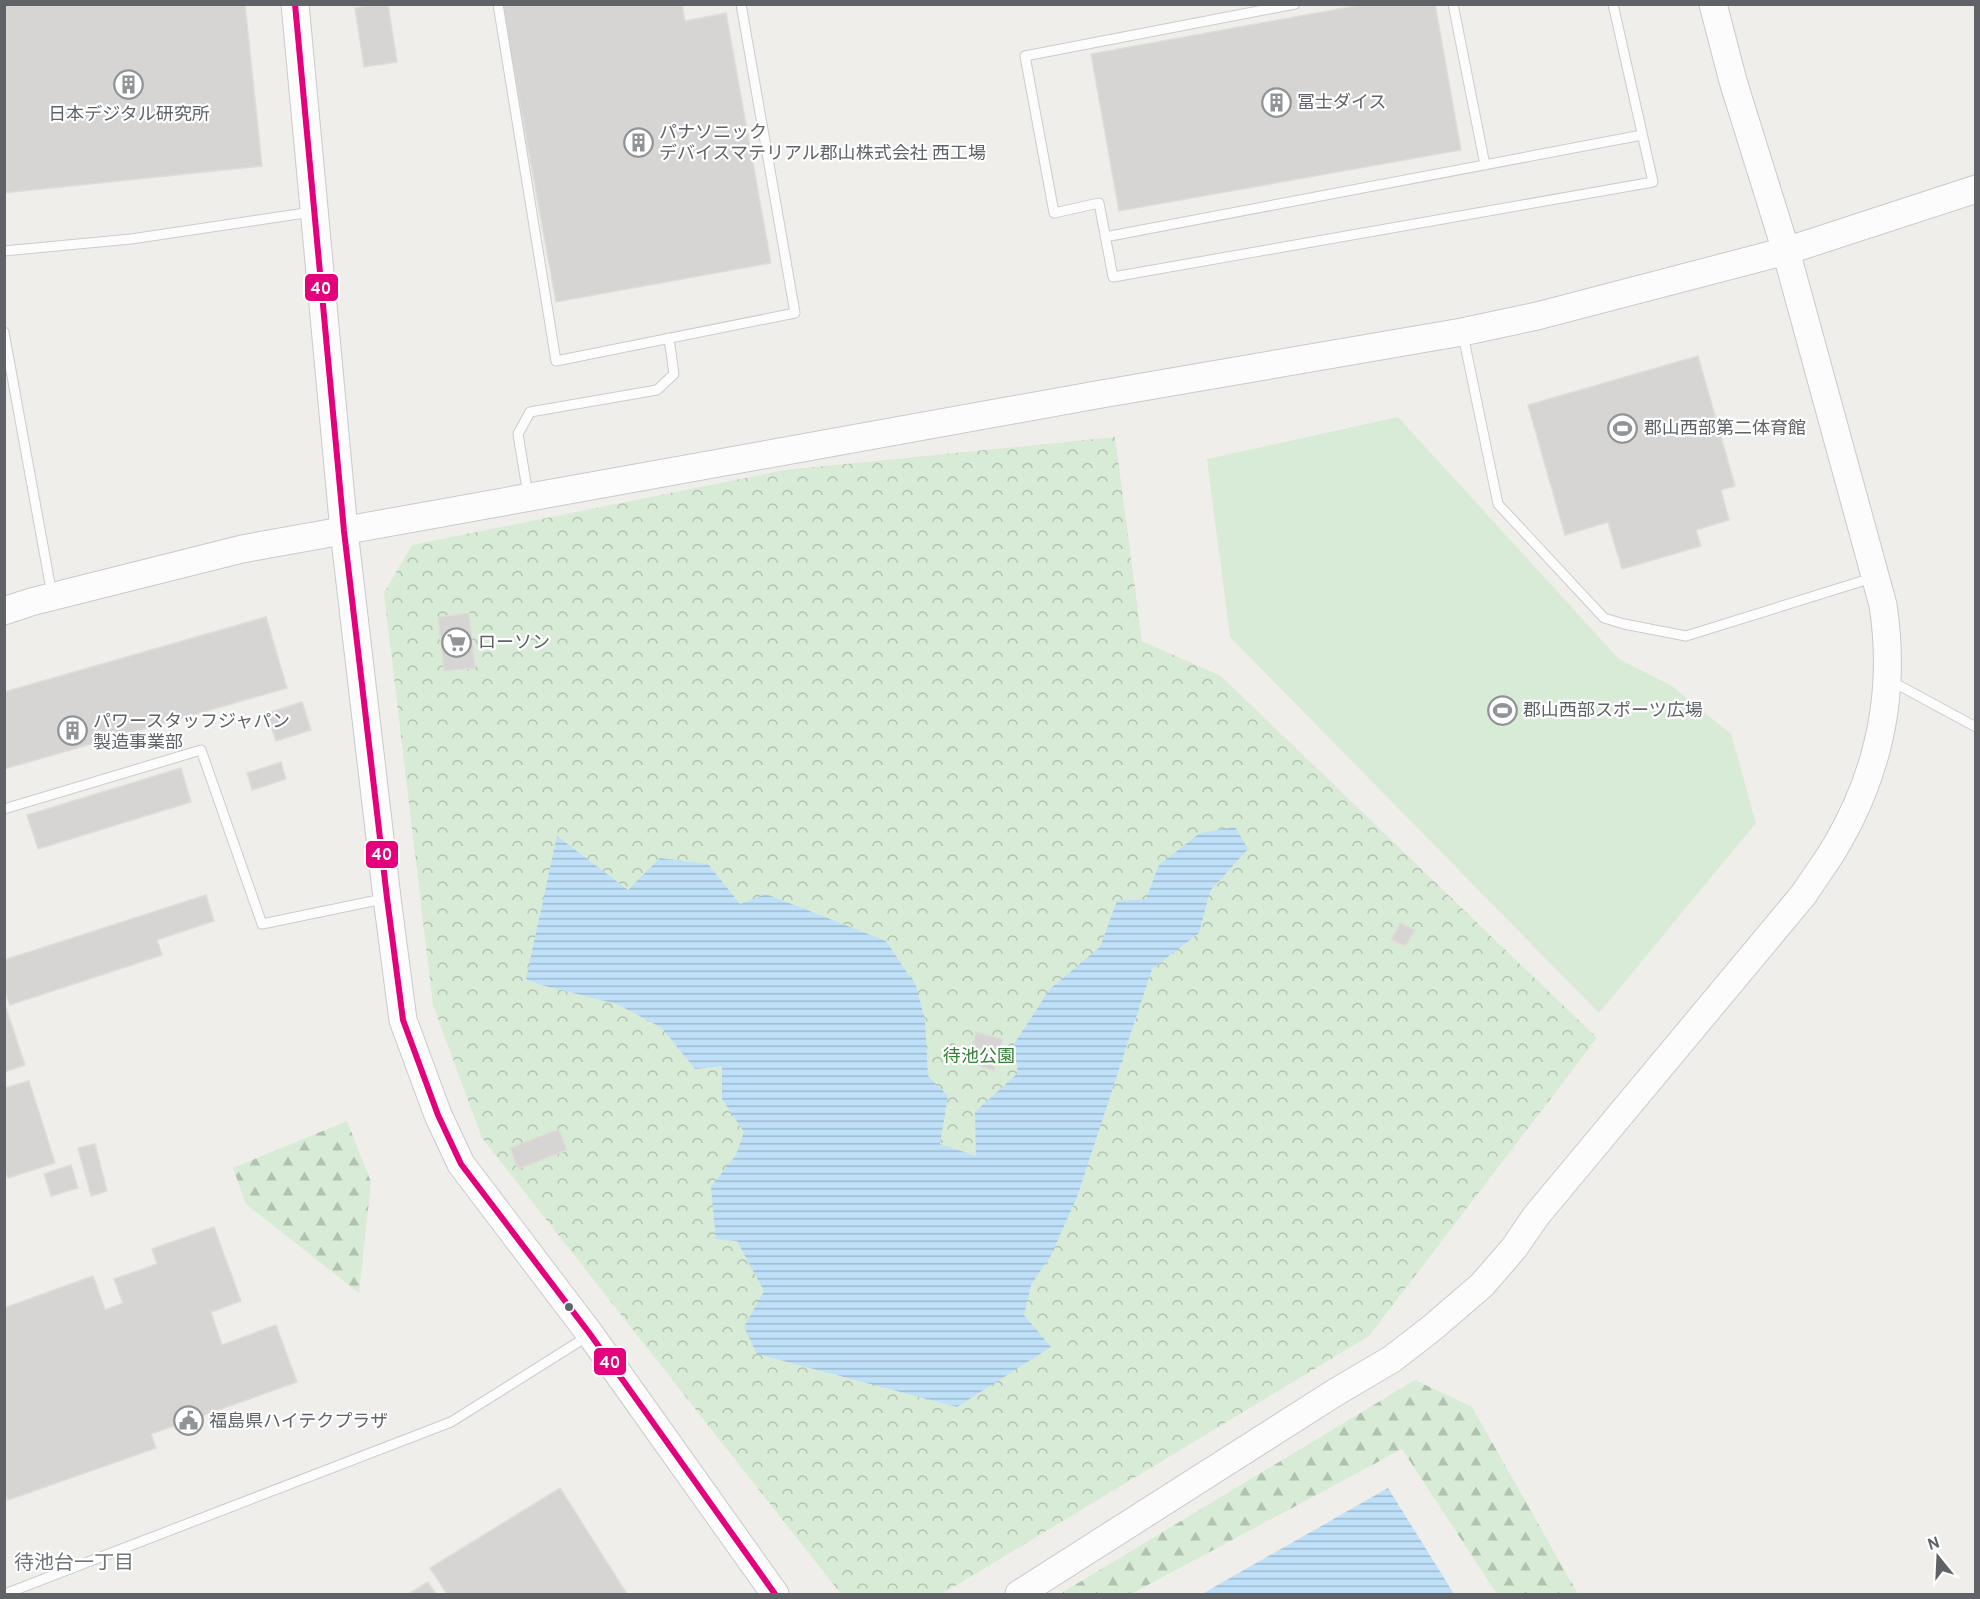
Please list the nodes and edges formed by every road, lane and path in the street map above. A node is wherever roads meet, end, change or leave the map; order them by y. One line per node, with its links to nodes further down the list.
1 (295, 4): 11 (street)
2 (498, 4): 17 (lane)
3 (741, 4): 17 (lane)
4 (1295, 4): 12 (lane)
5 (1453, 4): 9 (lane)
6 (1613, 4): 8 (lane)
7 (1713, 4): 14 (street)
8 (1642, 135): 9 (lane); 12 (lane)
9 (1485, 165): 12 (lane)
10 (1976, 189): 14 (street)
11 (314, 212): 13 (lane); 19 (street)
12 (1105, 237)
13 (4, 251)
14 (1786, 251): 16 (street); 20 (street)
15 (4, 332): 21 (lane)
16 (1462, 332): 18 (street); 20 (lane)
17 (669, 338): 18 (lane)
18 (529, 497): 19 (street)
19 (345, 531): 21 (street); 26 (street)
20 (1876, 577): 23 (street)
21 (53, 597): 22 (street)
22 (4, 611)
23 (1887, 679): 24 (lane); 30 (street)
24 (1976, 726)
25 (4, 809): 26 (lane)
26 (387, 898): 27 (street)
27 (590, 1334): 28 (lane); 29 (street)
28 (5, 1594)
29 (775, 1594)
30 (1019, 1594)

